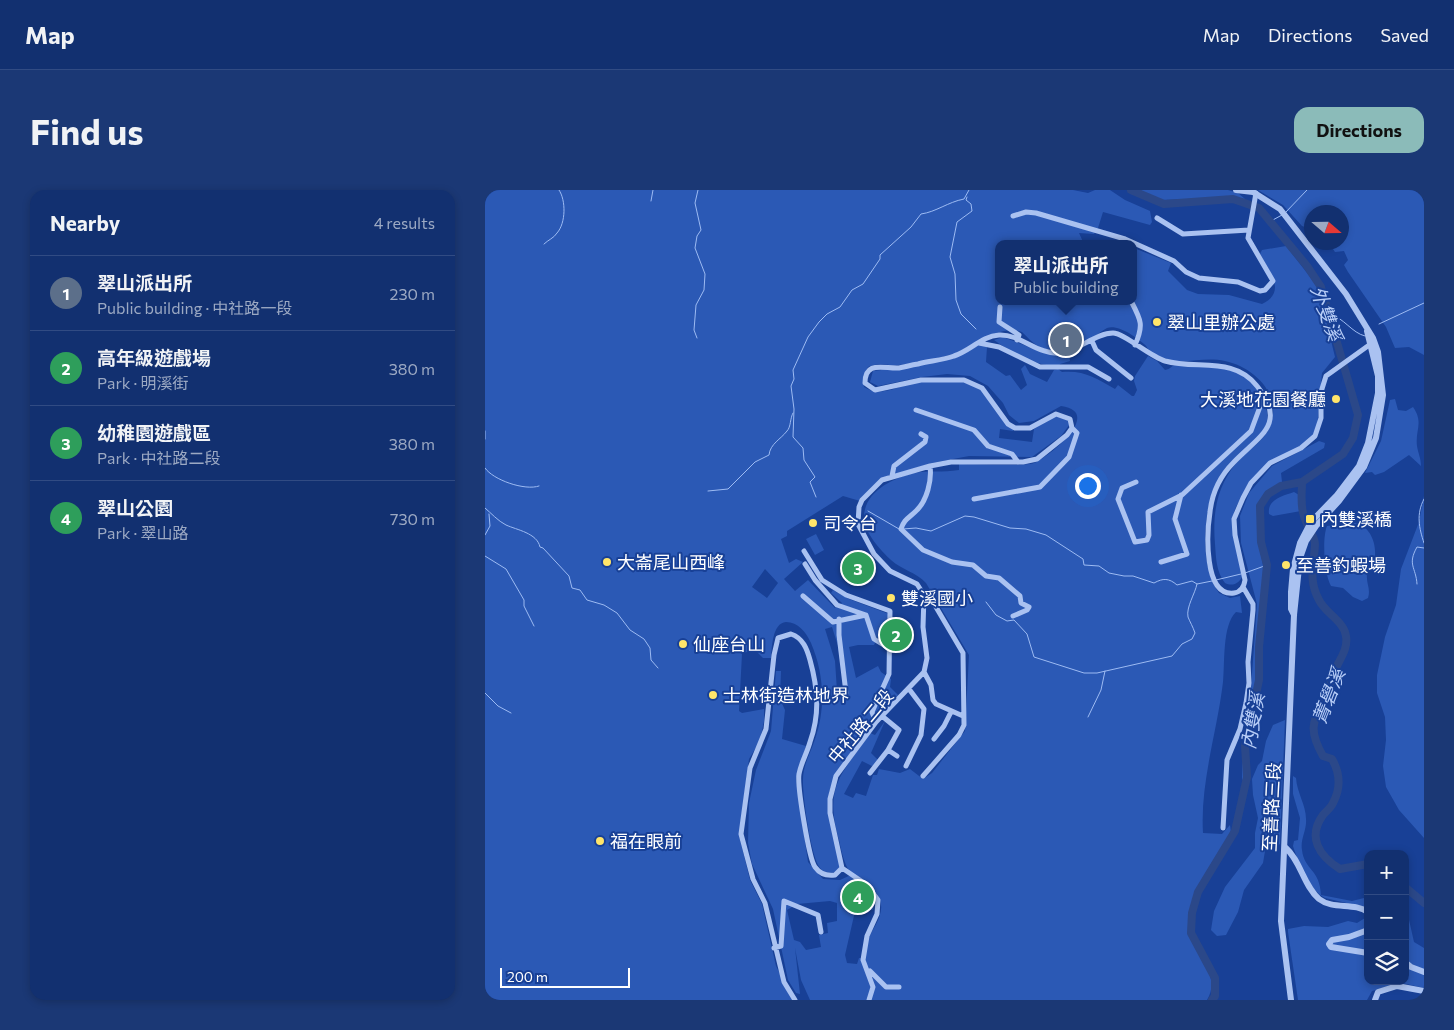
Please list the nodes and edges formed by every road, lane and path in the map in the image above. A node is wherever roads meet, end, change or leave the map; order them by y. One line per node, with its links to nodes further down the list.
1 (1236, 190): 2 (street)
2 (1249, 190): 3 (street, 至善路三段)
3 (1255, 195): 6 (street); 15 (street, 至善路三段)
4 (1013, 216): 7 (street)
5 (1157, 218): 6 (street)
6 (1249, 227): 8 (street)
7 (1127, 240)
8 (1137, 244)
9 (1133, 305): 14 (street)
10 (1000, 307): 11 (street)
11 (1017, 340): 12 (street); 13 (street)
12 (1092, 341): 14 (street); 16 (street)
13 (978, 343): 17 (street); 20 (street)
14 (1135, 345): 18 (street)
15 (1370, 345): 31 (street); 52 (street, 至善路三段)
16 (1131, 378)
17 (1109, 379)
18 (1264, 396): 26 (street); 31 (street)
19 (916, 410): 22 (street)
20 (1072, 428): 22 (street); 27 (street)
21 (921, 434): 24 (street)
22 (1018, 462): 23 (street)
23 (930, 466): 24 (street); 35 (street)
24 (892, 476): 32 (street)
25 (1135, 482): 26 (street)
26 (1182, 495): 29 (street)
27 (974, 499)
28 (804, 551): 37 (street)
29 (1161, 562)
30 (805, 564): 34 (street)
31 (1243, 587): 51 (street)
32 (924, 595): 38 (street); 43 (street)
33 (803, 596): 36 (street)
34 (867, 615): 36 (street); 37 (street)
35 (1013, 616)
36 (839, 619): 40 (street)
37 (890, 648): 44 (street)
38 (924, 672): 39 (street, 中社路二段); 41 (street)
39 (909, 689): 42 (street, 中社路二段); 48 (street)
40 (846, 693)
41 (951, 712): 43 (street); 45 (street)
42 (882, 716): 44 (street, 中社路二段); 46 (street)
43 (963, 716): 50 (street)
44 (876, 722): 53 (street, 中社路二段)
45 (934, 739)
46 (888, 750): 47 (street); 49 (street)
47 (897, 756)
48 (906, 766)
49 (870, 773)
50 (923, 776)
51 (1223, 828)
52 (1285, 847): 54 (street); 66 (street, 至善路三段)
53 (842, 868): 57 (street, 中社路二段); 60 (street)
54 (1364, 910)
55 (1364, 931): 58 (street)
56 (821, 932): 57 (street)
57 (774, 948): 64 (street, 中社路二段)
58 (1364, 952)
59 (1409, 965): 61 (street)
60 (867, 967): 62 (street); 65 (street)
61 (1424, 972)
62 (899, 987)
63 (1424, 990): 67 (street)
64 (795, 1000)
65 (869, 1000)
66 (1291, 1000)
67 (1375, 1000)

